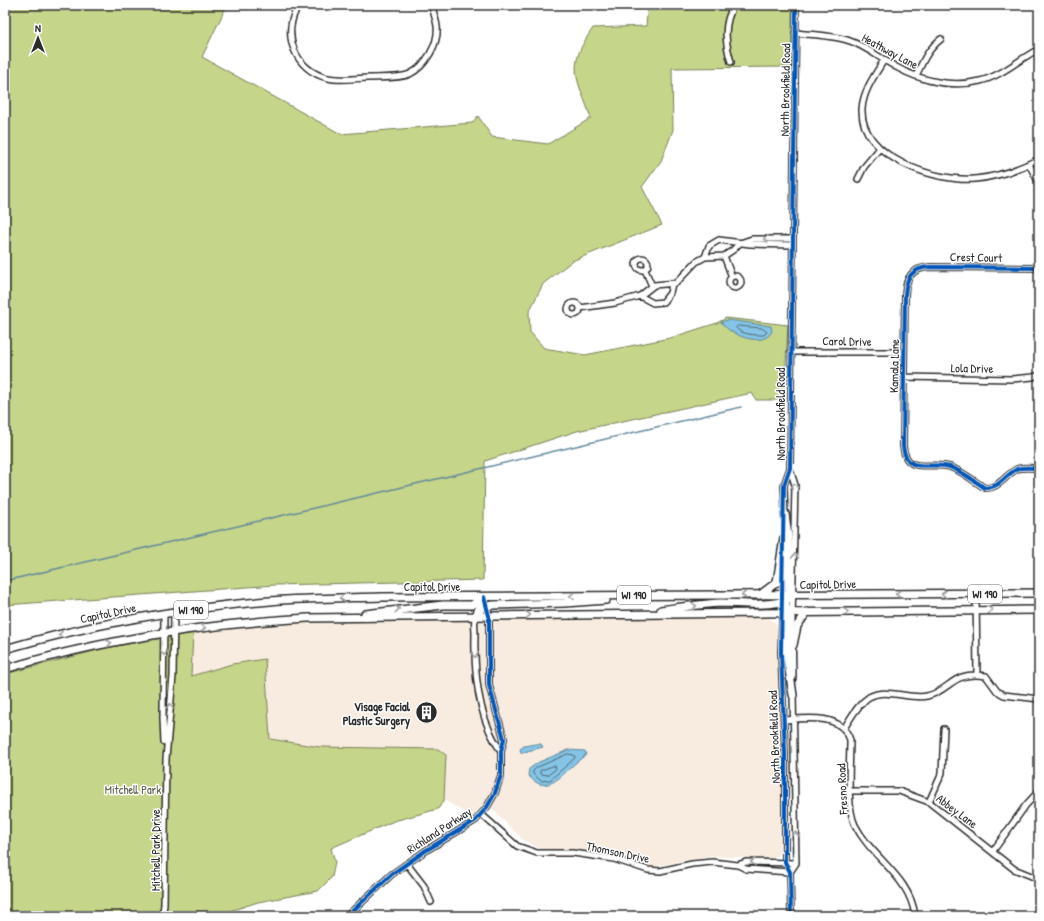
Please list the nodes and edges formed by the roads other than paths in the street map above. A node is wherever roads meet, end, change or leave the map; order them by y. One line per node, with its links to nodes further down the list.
1 (299, 5): 2 (street)
2 (432, 5)
3 (734, 5): 9 (street)
4 (796, 5): 5 (street, North Brookfield Road)
5 (795, 33): 8 (street, Heathway Lane); 16 (street, North Brookfield Road)
6 (941, 39): 10 (street)
7 (1039, 49): 10 (street, Heathway Lane)
8 (884, 60): 10 (street, Heathway Lane); 11 (street)
9 (731, 62)
10 (916, 76)
11 (880, 148): 13 (street); 14 (street)
12 (1039, 159): 13 (street)
13 (1029, 164): 15 (street)
14 (858, 179)
15 (1039, 183)
16 (793, 242): 17 (street); 28 (street, North Brookfield Road)
17 (740, 243): 18 (street); 19 (street)
18 (724, 256): 19 (street); 23 (street)
19 (705, 257): 24 (street)
20 (1039, 268): 22 (street, Crest Court)
21 (645, 270): 25 (street)
22 (914, 271): 29 (street, Kamala Lane)
23 (732, 277)
24 (672, 284): 25 (street); 26 (street)
25 (652, 286): 26 (street)
26 (640, 296): 27 (street)
27 (580, 308)
28 (791, 352): 29 (street, Carol Drive); 32 (street, North Brookfield Road)
29 (904, 352): 31 (street, Kamala Lane)
30 (1039, 375): 31 (street, Lola Drive)
31 (904, 377): 33 (street, Kamala Lane)
32 (790, 468): 34 (street, North Brookfield Road); 41 (street, North Brookfield Road, one-way to 32)
33 (1039, 468)
34 (785, 514): 35 (street, North Brookfield Road); 41 (main road)
35 (784, 538): 39 (main road); 41 (street, North Brookfield Road)
36 (1039, 593): 37 (main road, WI 190)
37 (976, 594): 41 (main road, Capitol Drive / WI 190, one-way to 41); 43 (street)
38 (645, 595): 39 (main road, Capitol Drive / WI 190, one-way to 38); 40 (main road, Capitol Drive / WI 190, one-way to 40); 42 (main road)
39 (760, 596): 41 (main road, Capitol Drive / WI 190)
40 (484, 597): 42 (street, Richland Parkway); 45 (main road, Capitol Drive / WI 190, one-way to 45); 50 (street, Richland Parkway); 52 (main road, one-way to 40)
41 (787, 598): 46 (main road); 49 (main road, one-way to 41)
42 (487, 606): 50 (main road); 51 (street, Richland Parkway)
43 (976, 610): 44 (main road, WI 190, one-way to 44); 47 (main road, WI 190, one-way to 43); 58 (street)
44 (1039, 610)
45 (174, 612): 48 (main road, Capitol Drive / WI 190); 53 (street, Mitchell Park Drive)
46 (787, 612): 47 (main road, WI 190); 49 (main road, WI 190); 55 (street, North Brookfield Road); 61 (main road); 63 (street, North Brookfield Road)
47 (807, 612): 55 (main road)
48 (164, 614): 54 (street, Mitchell Park Drive); 56 (main road, Capitol Drive / WI 190, one-way to 56)
49 (642, 614): 51 (main road, WI 190, one-way to 49)
50 (475, 616): 51 (main road, WI 190); 52 (main road, WI 190); 59 (street, Richland Parkway, one-way to 59)
51 (488, 616): 60 (street, Richland Parkway)
52 (345, 618): 53 (main road, WI 190, one-way to 52)
53 (174, 632): 54 (main road, WI 190); 68 (street, Mitchell Park Drive, one-way to 53)
54 (164, 634): 57 (main road, WI 190, one-way to 54); 68 (street, Mitchell Park Drive, one-way to 68)
55 (793, 645): 61 (street, North Brookfield Road)
56 (5, 649)
57 (5, 669)
58 (977, 675): 62 (street); 65 (street)
59 (478, 685): 60 (street); 67 (street, Richland Parkway)
60 (489, 685): 67 (street, Richland Parkway)
61 (793, 695): 64 (street, North Brookfield Road)
62 (1039, 699)
63 (784, 720): 64 (street); 74 (street, North Brookfield Road)
64 (793, 720): 65 (street); 75 (street, North Brookfield Road, one-way to 64)
65 (844, 728): 69 (street, Fresno Road)
66 (944, 729): 71 (street)
67 (501, 751): 72 (street, Richland Parkway)
68 (166, 759): 81 (street, Mitchell Park Drive)
69 (851, 791): 71 (street, Abbey Lane); 84 (street, Fresno Road)
70 (1039, 791): 73 (street)
71 (929, 802): 73 (street, Abbey Lane)
72 (481, 814): 76 (street, Richland Parkway); 77 (street, Thomson Drive)
73 (993, 851): 79 (street, Abbey Lane)
74 (785, 862): 75 (street, Thomson Drive); 77 (street, Thomson Drive, one-way to 77); 78 (street, North Brookfield Road)
75 (796, 863): 78 (street)
76 (407, 864): 80 (street); 82 (street, Richland Parkway)
77 (738, 865): 78 (street, Thomson Drive)
78 (790, 872): 83 (street, North Brookfield Road)
79 (1039, 879)
80 (431, 902)
81 (162, 916)
82 (347, 916)
83 (791, 916)
84 (915, 916)

